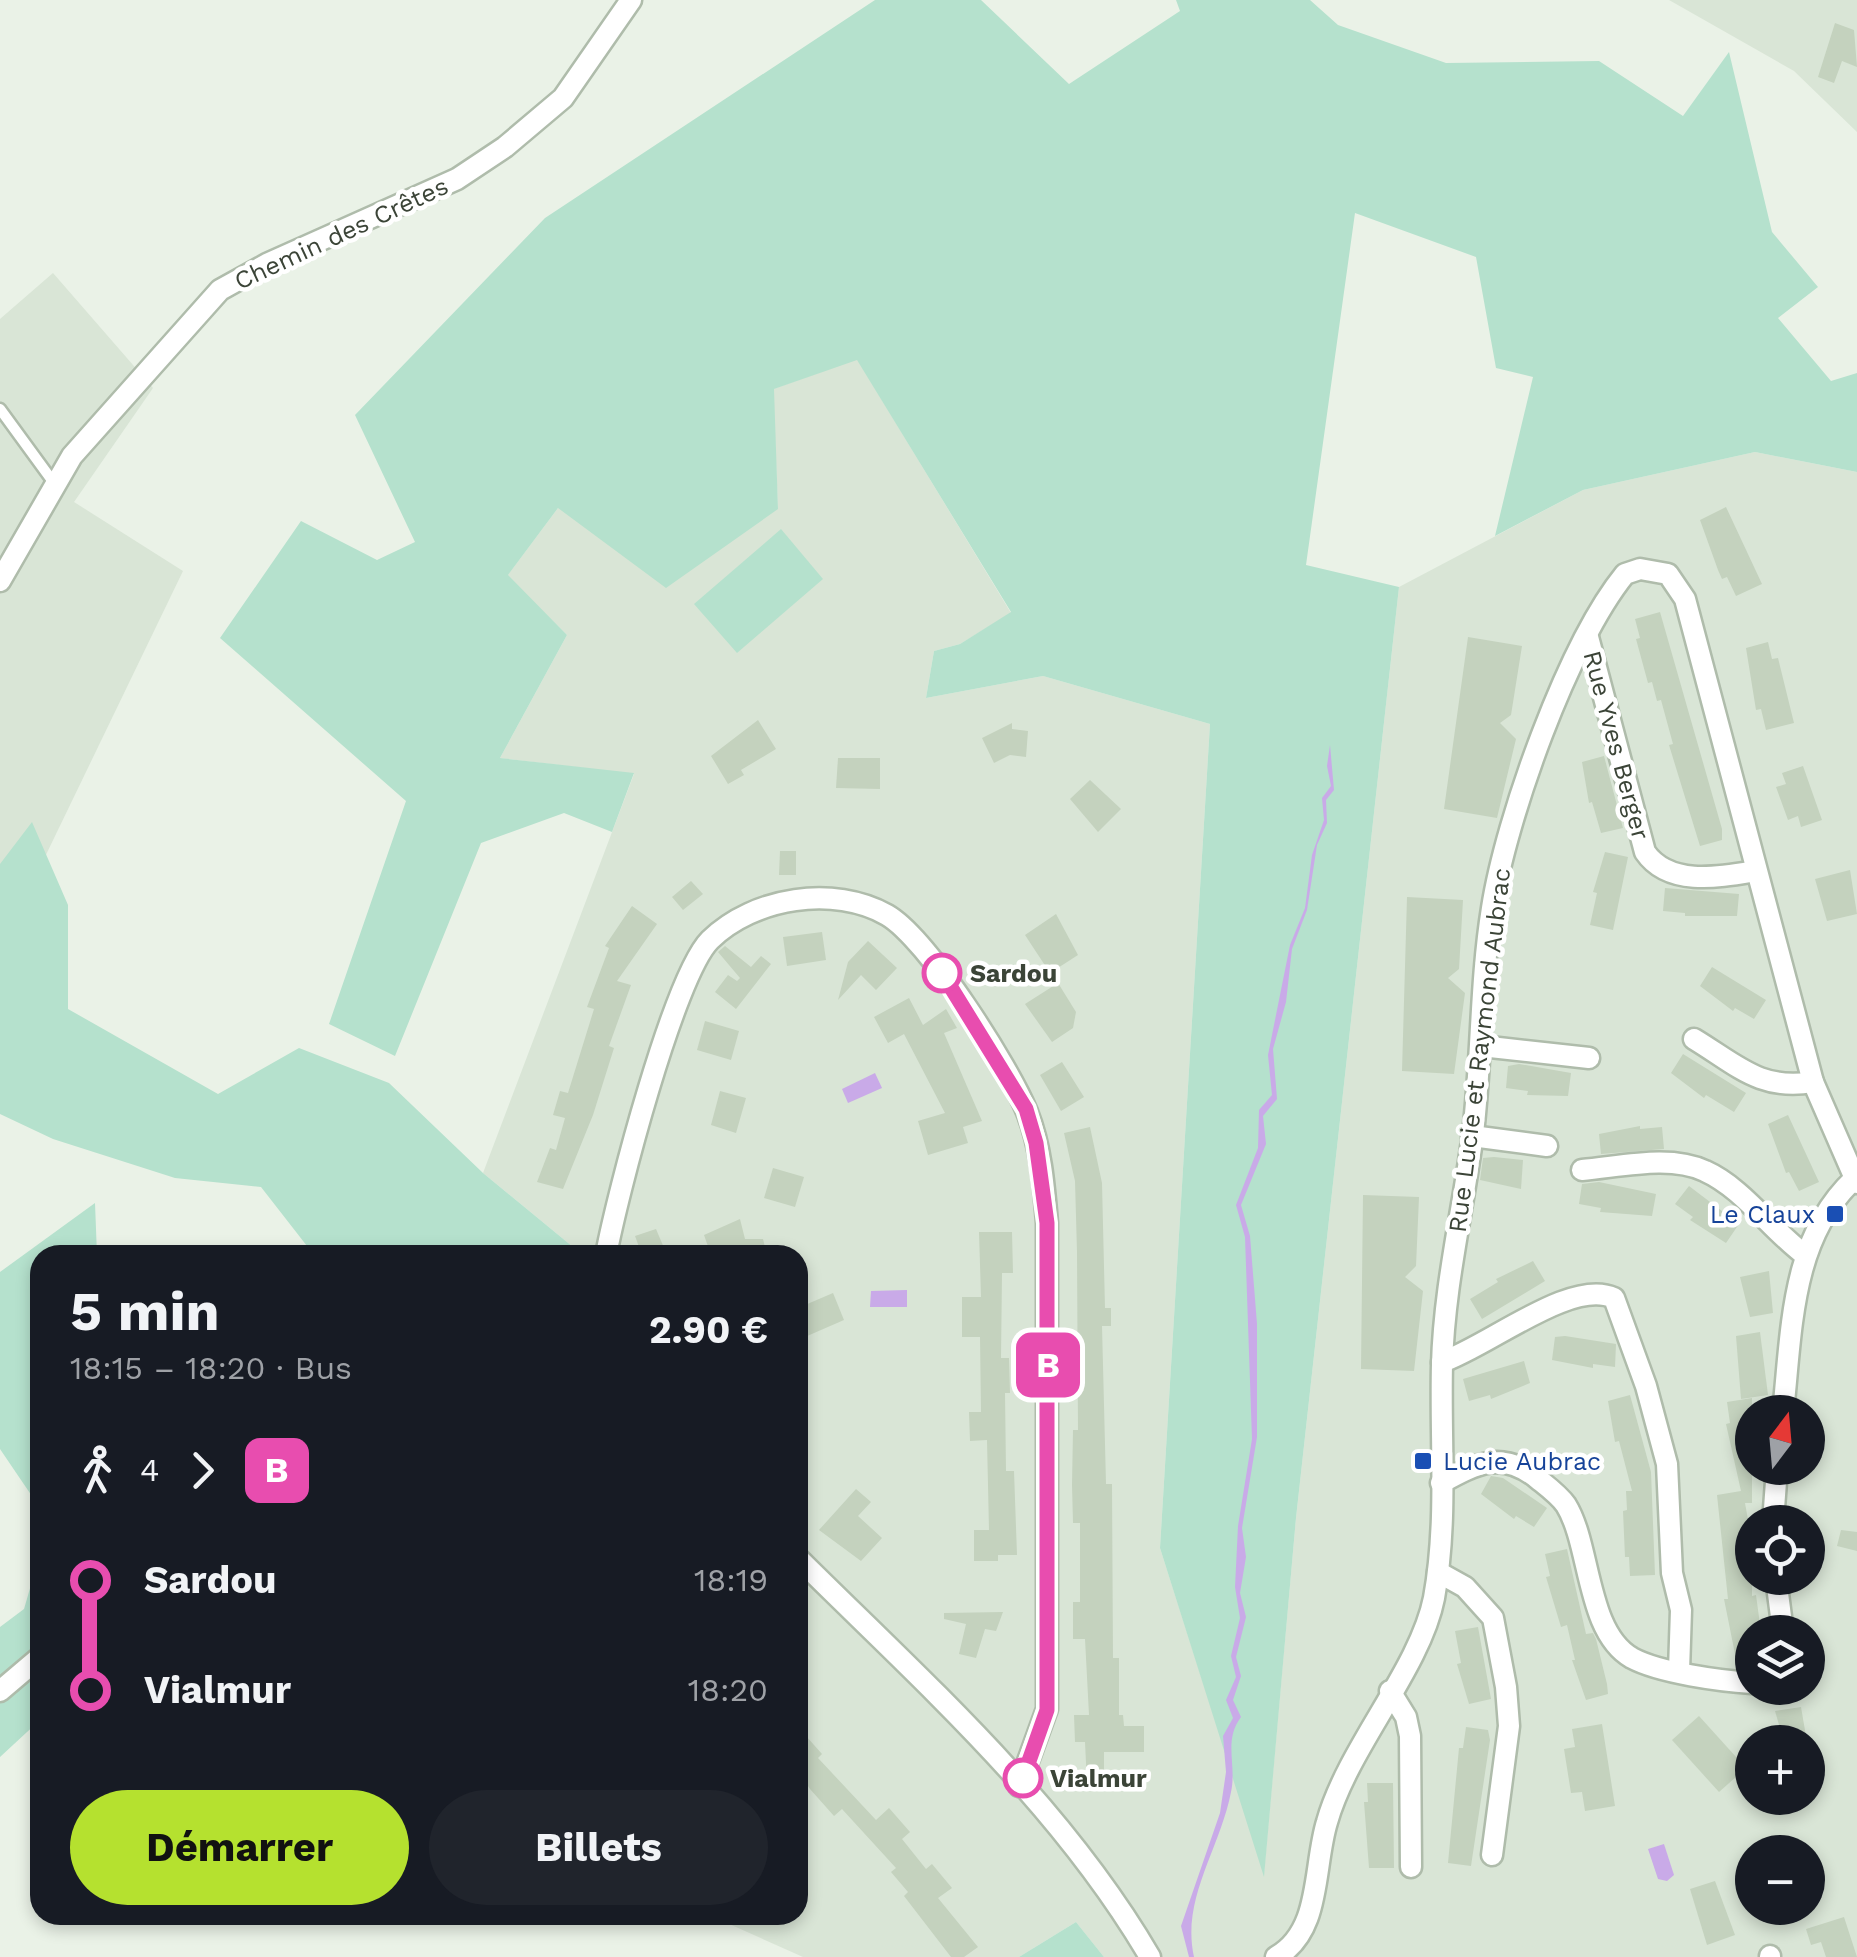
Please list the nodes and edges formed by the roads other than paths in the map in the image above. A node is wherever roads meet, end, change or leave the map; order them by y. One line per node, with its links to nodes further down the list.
1 (631, 0): 3 (street, Chemin des Crêtes)
2 (0, 409): 3 (lane)
3 (54, 483): 4 (street, Chemin des Crêtes)
4 (0, 581)
5 (1588, 637): 6 (street, Rue Yves Berger); 6 (street, Rue Lucie et Raymond Aubrac); 8 (street, Rue Lucie et Raymond Aubrac)
6 (1756, 872): 10 (street, Rue Lucie et Raymond Aubrac)
7 (1694, 1039): 10 (street)
8 (1482, 1046): 9 (street); 11 (street, Rue Lucie et Raymond Aubrac)
9 (1589, 1058)
10 (1812, 1082): 14 (street, Rue Lucie et Raymond Aubrac)
11 (1472, 1136): 12 (street); 17 (street, Rue Lucie et Raymond Aubrac)
12 (1547, 1146)
13 (1582, 1170): 16 (street)
14 (1855, 1181): 16 (street)
15 (609, 1245): 27 (street)
16 (1805, 1255): 18 (street)
17 (1442, 1362): 19 (street, Rue Lucie et Raymond Aubrac); 23 (street)
18 (1785, 1395)
19 (1441, 1483): 21 (street, Rue Lucie et Raymond Aubrac); 23 (street)
20 (808, 1567): 27 (street)
21 (1438, 1572): 26 (street, Rue Lucie et Raymond Aubrac); 28 (street)
22 (30, 1666): 25 (street)
23 (1679, 1672): 24 (street)
24 (1735, 1680)
25 (0, 1691)
26 (1390, 1692): 29 (street); 31 (street, Rue Lucie et Raymond Aubrac)
27 (1019, 1786): 30 (street)
28 (1492, 1855)
29 (1411, 1867)
30 (1150, 1957)
31 (1276, 1957)

